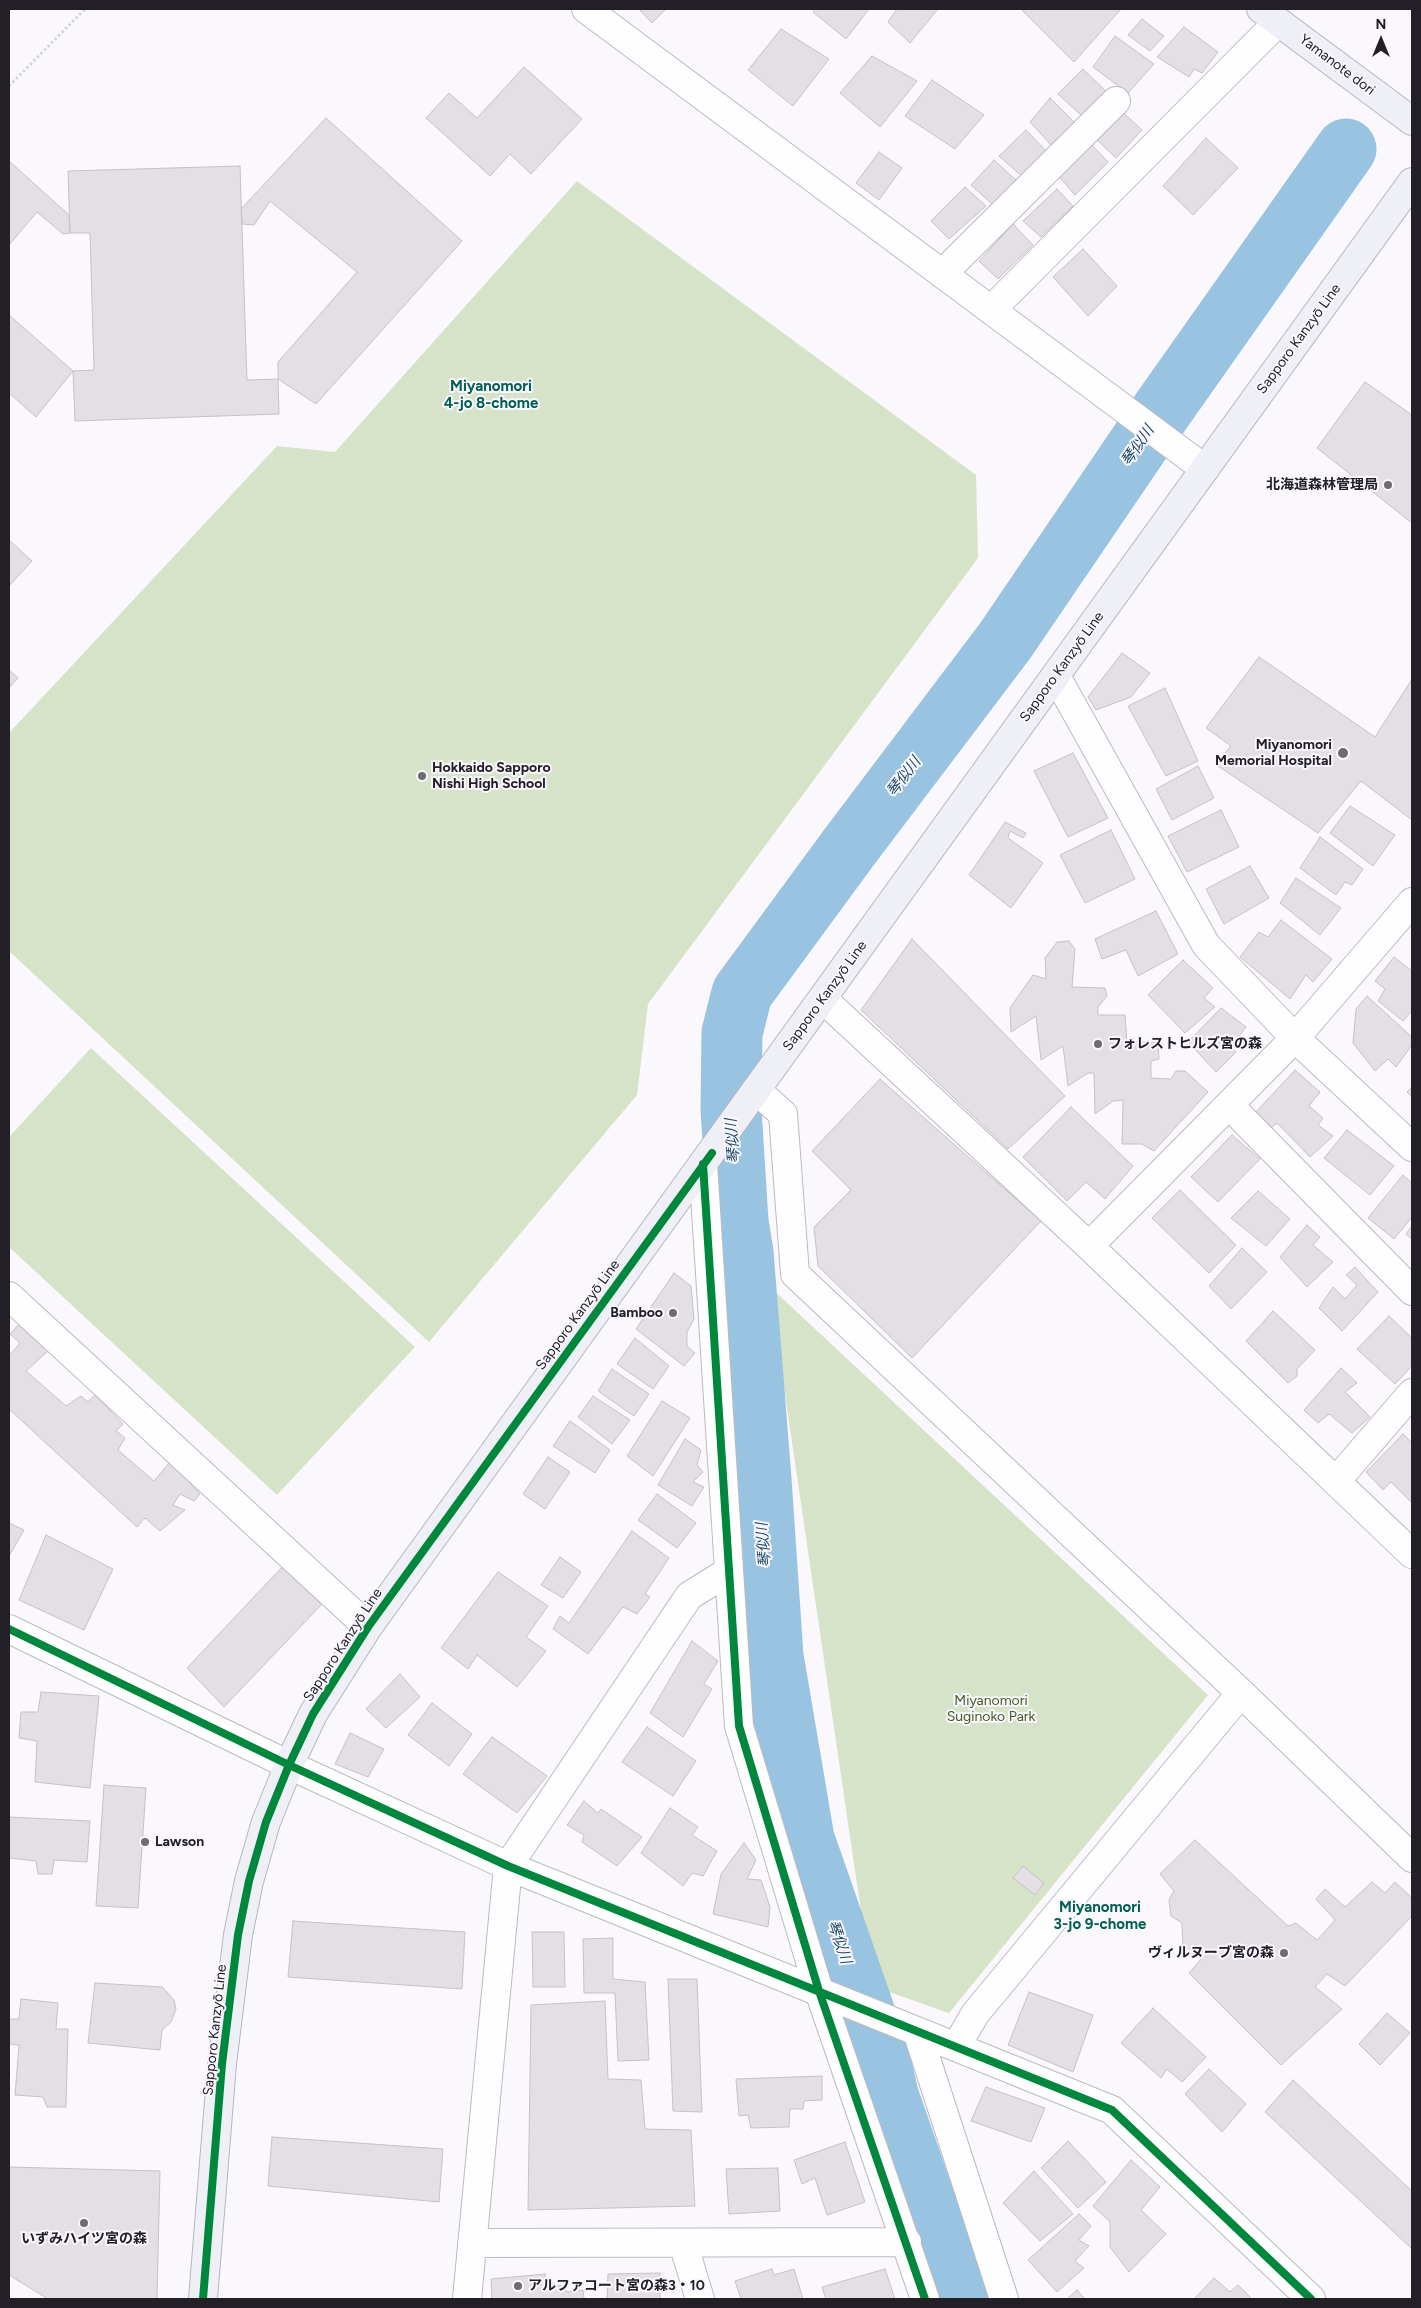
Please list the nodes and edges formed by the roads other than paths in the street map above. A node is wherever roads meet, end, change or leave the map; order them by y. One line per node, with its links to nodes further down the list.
1 (586, 9): 6 (street)
2 (1270, 15): 4 (main road, Yamanote dori); 7 (street)
3 (1116, 101): 6 (street)
4 (1412, 121)
5 (1412, 182): 8 (main road, Sapporo Kanzyō Line)
6 (942, 274): 7 (street)
7 (991, 310): 8 (street)
8 (1205, 469): 9 (main road, Sapporo Kanzyō Line)
9 (1056, 676): 11 (main road, Sapporo Kanzyō Line); 12 (street)
10 (1410, 911): 12 (street)
11 (823, 999): 13 (main road, Sapporo Kanzyō Line); 17 (street)
12 (1295, 1038): 14 (street); 15 (street)
13 (755, 1092): 16 (main road, Sapporo Kanzyō Line); 26 (street)
14 (1229, 1105): 17 (street); 18 (street)
15 (1412, 1147)
16 (707, 1159): 23 (street); 24 (main road, Sapporo Kanzyō Line)
17 (1089, 1246): 21 (street)
18 (1412, 1291)
19 (9, 1296): 24 (street)
20 (1412, 1393): 21 (street)
21 (1336, 1481): 22 (street)
22 (1412, 1554)
23 (729, 1571): 29 (street); 30 (street)
24 (368, 1627): 27 (main road, Sapporo Kanzyō Line)
25 (9, 1630): 27 (street)
26 (1241, 1693): 28 (street); 32 (street)
27 (289, 1765): 29 (street); 36 (main road, Sapporo Kanzyō Line)
28 (1412, 1858)
29 (508, 1866): 30 (street); 34 (street)
30 (819, 1991): 31 (street); 33 (street)
31 (917, 2031): 32 (street); 40 (street)
32 (956, 2047): 41 (street)
33 (907, 2242): 35 (street); 39 (street)
34 (472, 2243): 35 (street); 37 (street)
35 (683, 2243): 38 (street)
36 (204, 2299)
37 (467, 2299)
38 (700, 2299)
39 (926, 2299)
40 (1004, 2299)
41 (1311, 2299)

